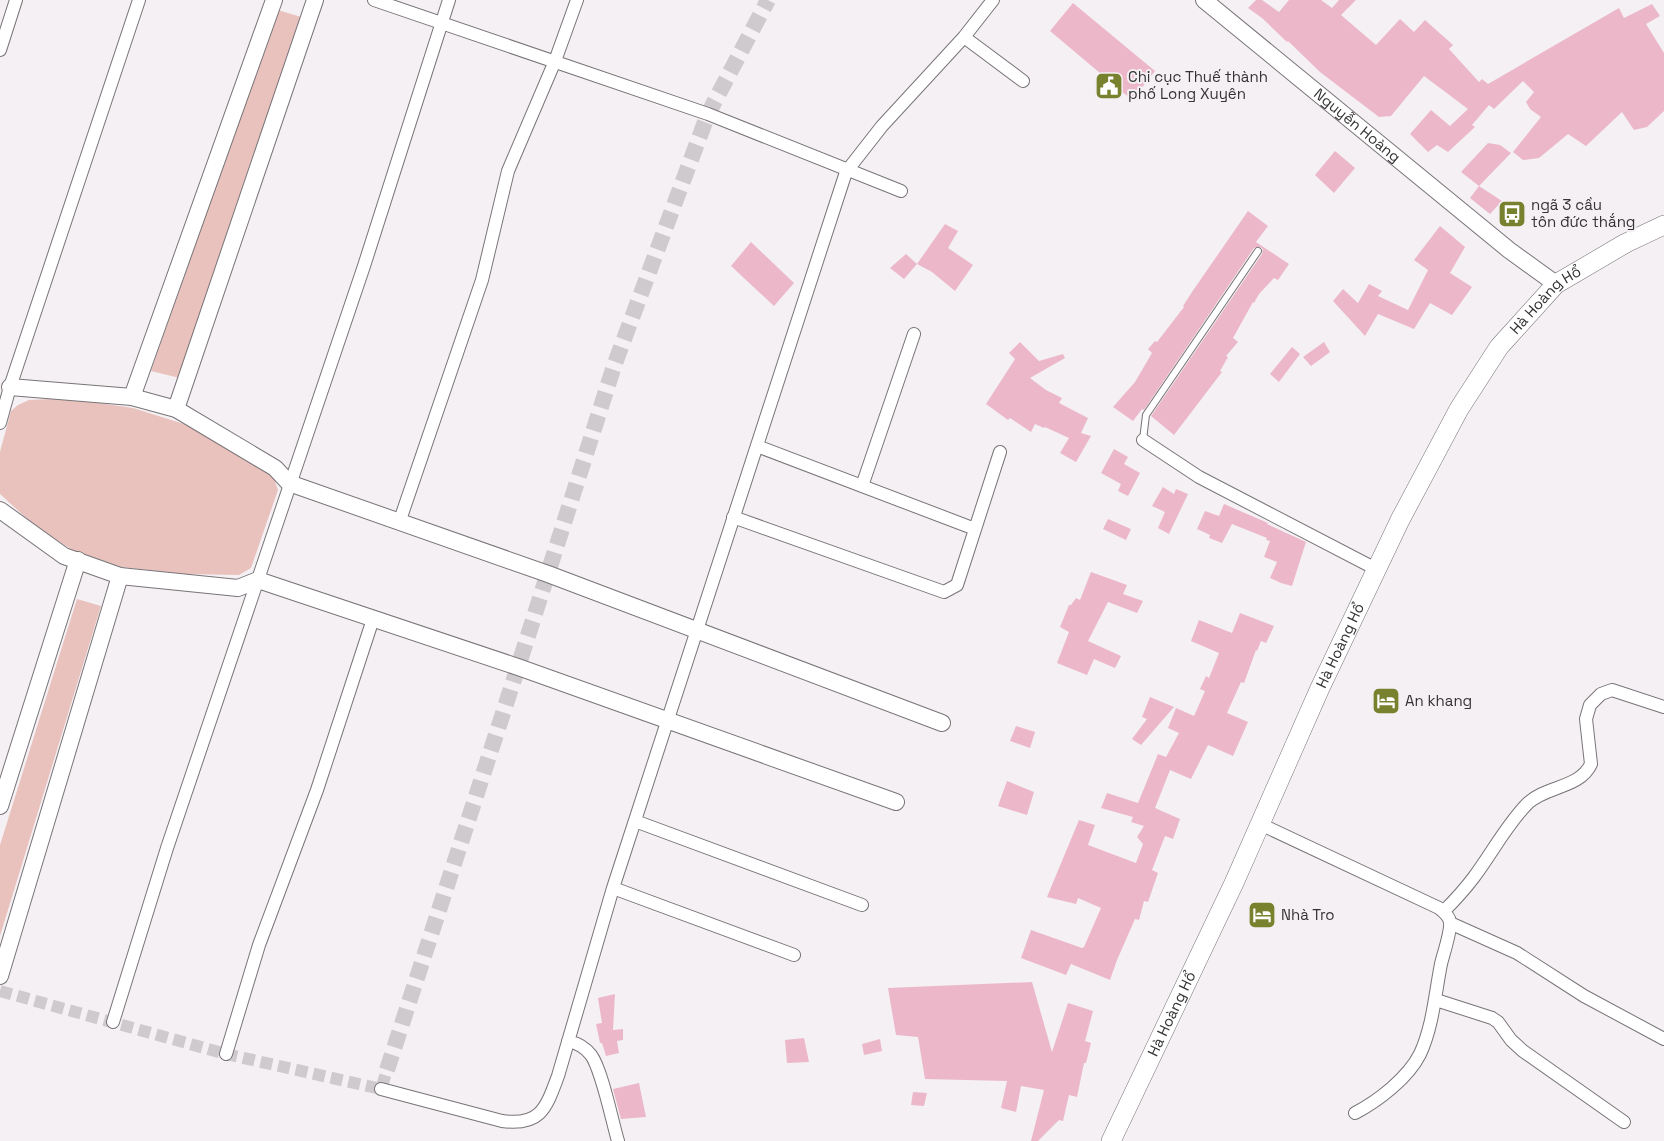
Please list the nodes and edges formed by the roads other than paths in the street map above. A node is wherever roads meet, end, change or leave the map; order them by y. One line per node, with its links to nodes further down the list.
1 (16, 0): 12 (street)
2 (139, 0): 21 (street)
3 (274, 0): 22 (street)
4 (315, 0): 23 (street)
5 (374, 0): 10 (street)
6 (449, 0): 10 (street)
7 (577, 0): 13 (street)
8 (993, 0): 11 (street)
9 (1204, 0): 19 (street, Nguyễn Hoàng)
10 (442, 23): 13 (street); 28 (street)
11 (964, 37): 14 (street); 15 (street)
12 (0, 50)
13 (555, 62): 15 (street); 32 (street)
14 (1023, 81)
15 (848, 170): 16 (street); 26 (street)
16 (901, 191)
17 (1664, 225): 19 (main road, Hà Hoàng Hổ)
18 (1258, 252): 25 (lane)
19 (1556, 284): 35 (main road, Hà Hoàng Hổ)
20 (914, 334): 29 (street)
21 (5, 386): 22 (street); 24 (street)
22 (132, 397): 23 (street)
23 (176, 409): 28 (street)
24 (0, 423)
25 (1143, 440): 35 (street)
26 (757, 446): 29 (street); 31 (street)
27 (1000, 452): 33 (street)
28 (289, 483): 32 (street); 37 (street)
29 (862, 486): 33 (street)
30 (0, 510): 34 (street)
31 (733, 517): 33 (street); 39 (street)
32 (400, 520): 39 (street)
33 (975, 529)
34 (78, 560): 36 (street); 44 (street)
35 (1376, 570): 46 (main road, Hà Hoàng Hổ)
36 (120, 576): 37 (street); 52 (street)
37 (258, 580): 38 (street); 54 (street)
38 (373, 618): 41 (street); 57 (street)
39 (696, 630): 41 (street); 42 (street)
40 (1664, 708): 49 (street)
41 (666, 720): 43 (street); 45 (street)
42 (942, 723)
43 (896, 802)
44 (0, 806)
45 (635, 821): 47 (street); 48 (street)
46 (1260, 824): 49 (street); 62 (main road, Hà Hoàng Hổ)
47 (612, 888): 51 (street); 56 (street)
48 (862, 905)
49 (1444, 911): 50 (street)
50 (1450, 923): 53 (street); 55 (street)
51 (794, 955)
52 (0, 976)
53 (1436, 1000): 59 (street); 60 (street)
54 (113, 1022)
55 (1664, 1039)
56 (568, 1040): 58 (street); 61 (street)
57 (226, 1054)
58 (381, 1089)
59 (1355, 1113)
60 (1624, 1122)
61 (618, 1141)
62 (1111, 1141)

